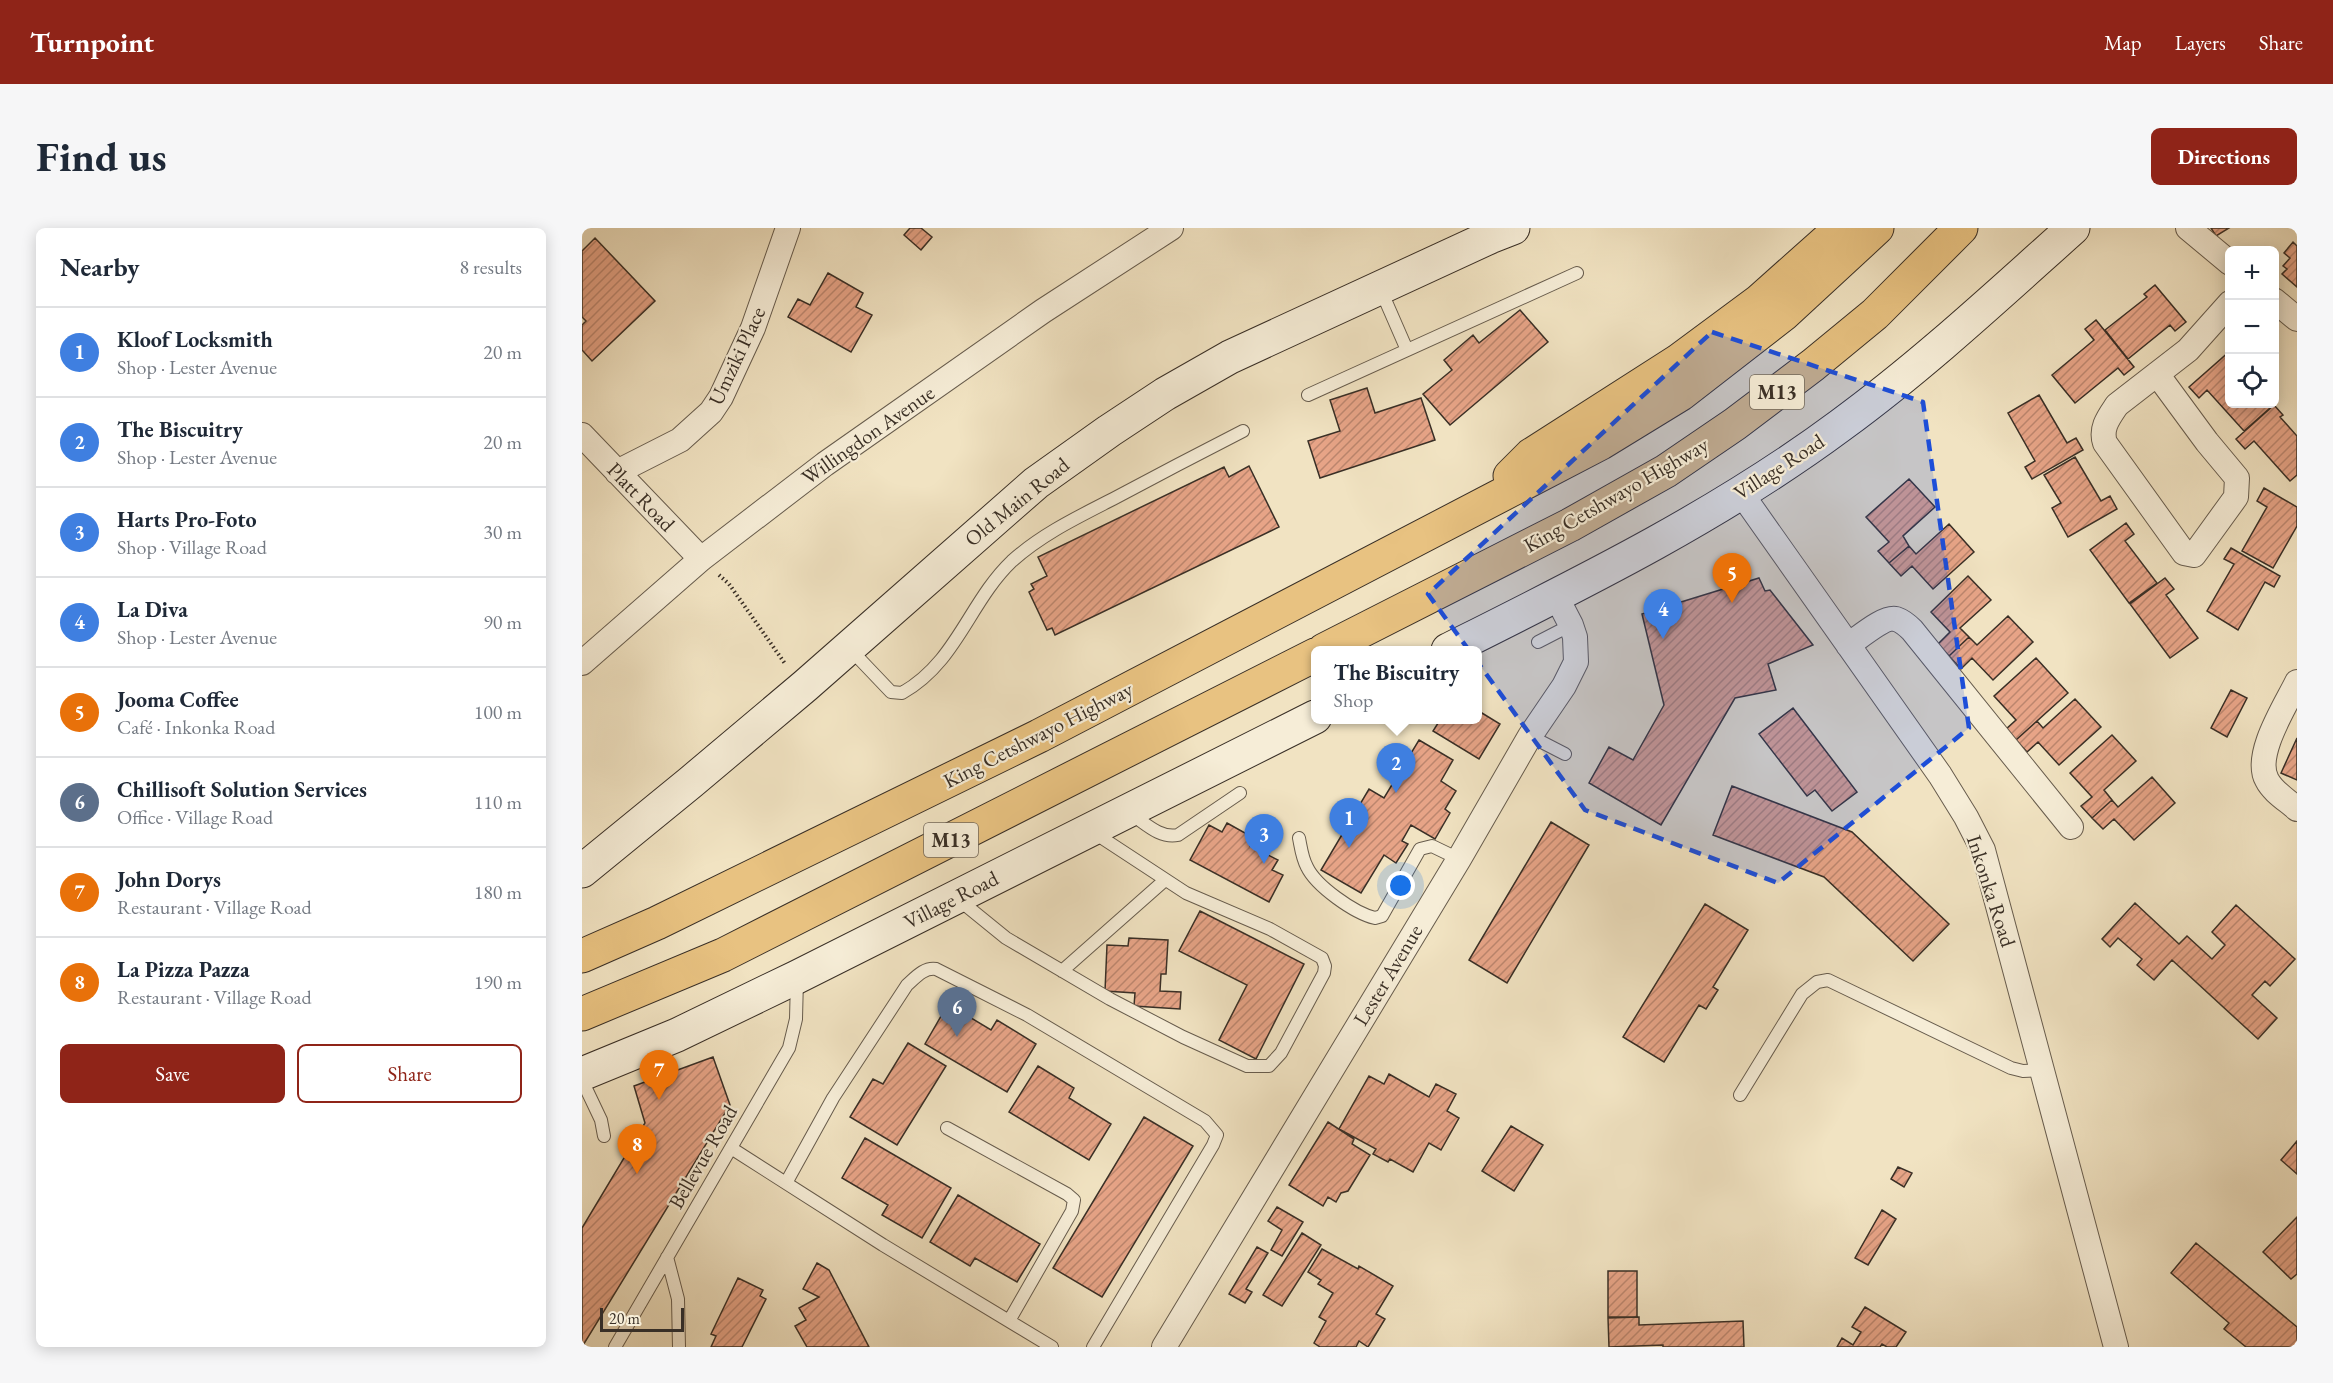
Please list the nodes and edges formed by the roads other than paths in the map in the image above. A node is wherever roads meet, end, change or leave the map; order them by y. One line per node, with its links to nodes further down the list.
1 (788, 228): 22 (street, Umziki Place)
2 (1171, 228): 25 (street, Willingdon Avenue)
3 (1513, 228): 12 (street, Old Main Road)
4 (1815, 228): 17 (highway)
5 (1841, 228): 17 (highway, King Cetshwayo Highway / M13)
6 (1877, 228): 24 (highway, King Cetshwayo Highway / M13)
7 (1961, 228): 30 (highway, King Cetshwayo Highway / M13)
8 (2073, 228): 23 (street, Village Road)
9 (2188, 228): 10 (street)
10 (2225, 260)
11 (1577, 273): 16 (lane)
12 (1380, 287): 16 (lane); 32 (street, Old Main Road)
13 (2279, 304): 15 (street)
14 (2225, 308): 18 (street)
15 (2297, 319)
16 (1407, 350): 19 (lane)
17 (1678, 361): 24 (highway, King Cetshwayo Highway / M13)
18 (2157, 374): 18 (street)
19 (1308, 395)
20 (1243, 431): 32 (lane)
21 (582, 435): 22 (street, Platt Road)
22 (617, 472): 25 (street, Platt Road)
23 (1741, 493): 26 (street, Village Road); 29 (street, Inkonka Road)
24 (1488, 502): 49 (highway, King Cetshwayo Highway / M13)
25 (701, 559): 34 (street, Willingdon Avenue)
26 (1556, 596): 27 (street, Lester Avenue); 31 (street, Village Road)
27 (1572, 625): 28 (lane); 37 (street, Lester Avenue)
28 (1538, 642)
29 (1848, 645): 42 (street); 53 (street, Inkonka Road)
30 (1334, 646)
31 (1458, 646)
32 (849, 648): 46 (street, Old Main Road)
33 (1311, 657): 52 (highway, M13)
34 (582, 663)
35 (2297, 681): 40 (street)
36 (1311, 719): 41 (street, Village Road)
37 (1530, 736): 38 (lane); 45 (street, Lester Avenue)
38 (1564, 754)
39 (1240, 793): 41 (lane)
40 (2297, 809)
41 (1127, 812): 43 (street, Village Road)
42 (2072, 827)
43 (1089, 830): 47 (lane); 48 (street, Village Road)
44 (1299, 838): 45 (lane)
45 (1460, 859): 67 (street, Lester Avenue)
46 (582, 871)
47 (1165, 880): 50 (lane); 50 (lane)
48 (956, 897): 50 (lane); 51 (street, Village Road)
49 (582, 956)
50 (1062, 970)
51 (797, 977): 54 (street, Village Road); 59 (lane, Bellevue Road)
52 (582, 1014)
53 (2042, 1070): 56 (lane); 68 (street, Inkonka Road)
54 (582, 1074)
55 (582, 1080): 58 (lane)
56 (1740, 1095)
57 (947, 1128): 62 (lane)
58 (604, 1136)
59 (731, 1148): 60 (lane); 61 (lane, Bellevue Road)
60 (786, 1183): 62 (lane); 66 (lane)
61 (667, 1257): 63 (lane, Bellevue Road); 64 (lane)
62 (1009, 1321): 65 (lane)
63 (615, 1347)
64 (679, 1347)
65 (1052, 1347)
66 (1094, 1347)
67 (1164, 1347)
68 (2116, 1347)

